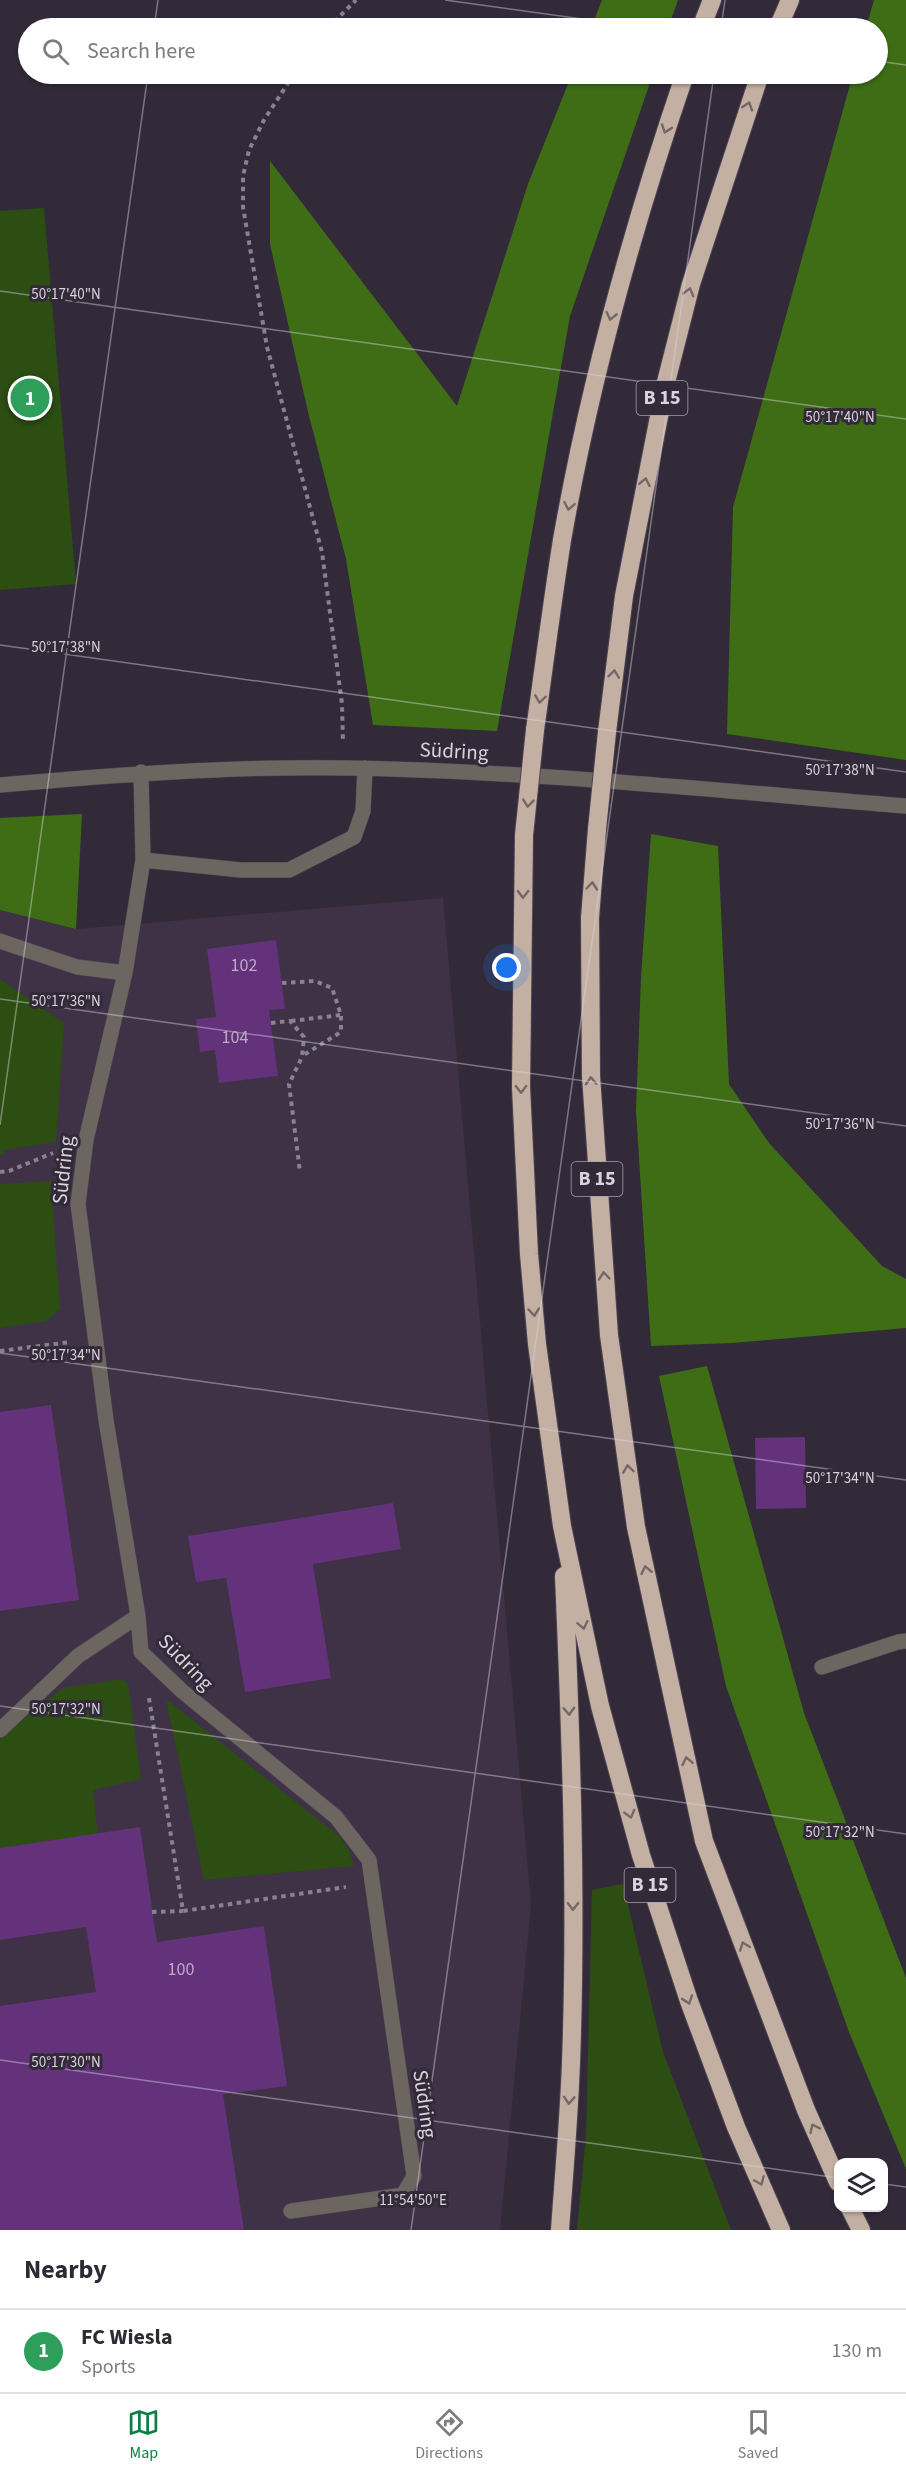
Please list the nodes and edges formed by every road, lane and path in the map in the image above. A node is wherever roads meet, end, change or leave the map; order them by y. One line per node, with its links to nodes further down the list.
1 (356, 0): 4 (path)
2 (712, 0): 5 (highway)
3 (790, 0): 6 (highway)
4 (338, 18)
5 (705, 18)
6 (782, 18)
7 (287, 84): 10 (path)
8 (682, 84): 28 (highway, B 15, one-way to 28, bridge)
9 (757, 84): 37 (highway, B 15, one-way to 9, bridge)
10 (343, 768): 11 (street, Südring); 12 (street, Südring)
11 (365, 768): 14 (street, Südring); 15 (street)
12 (141, 772): 13 (street, Südring); 15 (street, Südring)
13 (0, 785)
14 (906, 806)
15 (143, 860): 17 (street, Südring)
16 (0, 941): 17 (street)
17 (125, 973): 26 (street, Südring)
18 (282, 982): 19 (path)
19 (341, 1015): 20 (path); 22 (path)
20 (290, 1021): 21 (path); 22 (path)
21 (271, 1023)
22 (302, 1057): 25 (path)
23 (53, 1153): 24 (path)
24 (0, 1172)
25 (300, 1172)
26 (94, 1338): 27 (path); 29 (street, Südring)
27 (0, 1351)
28 (562, 1526): 40 (highway, B 15, one-way to 40); 41 (highway, B 15, one-way to 41)
29 (138, 1616): 31 (street, Südring); 33 (street)
30 (906, 1641): 32 (street)
31 (141, 1652): 34 (street, Südring); 35 (path)
32 (822, 1667)
33 (0, 1730)
34 (374, 1884): 35 (path); 38 (street, Südring)
35 (183, 1911): 36 (path)
36 (152, 1912)
37 (834, 2173)
38 (291, 2211)
39 (852, 2212): 42 (highway)
40 (560, 2230)
41 (781, 2230)
42 (861, 2230)

